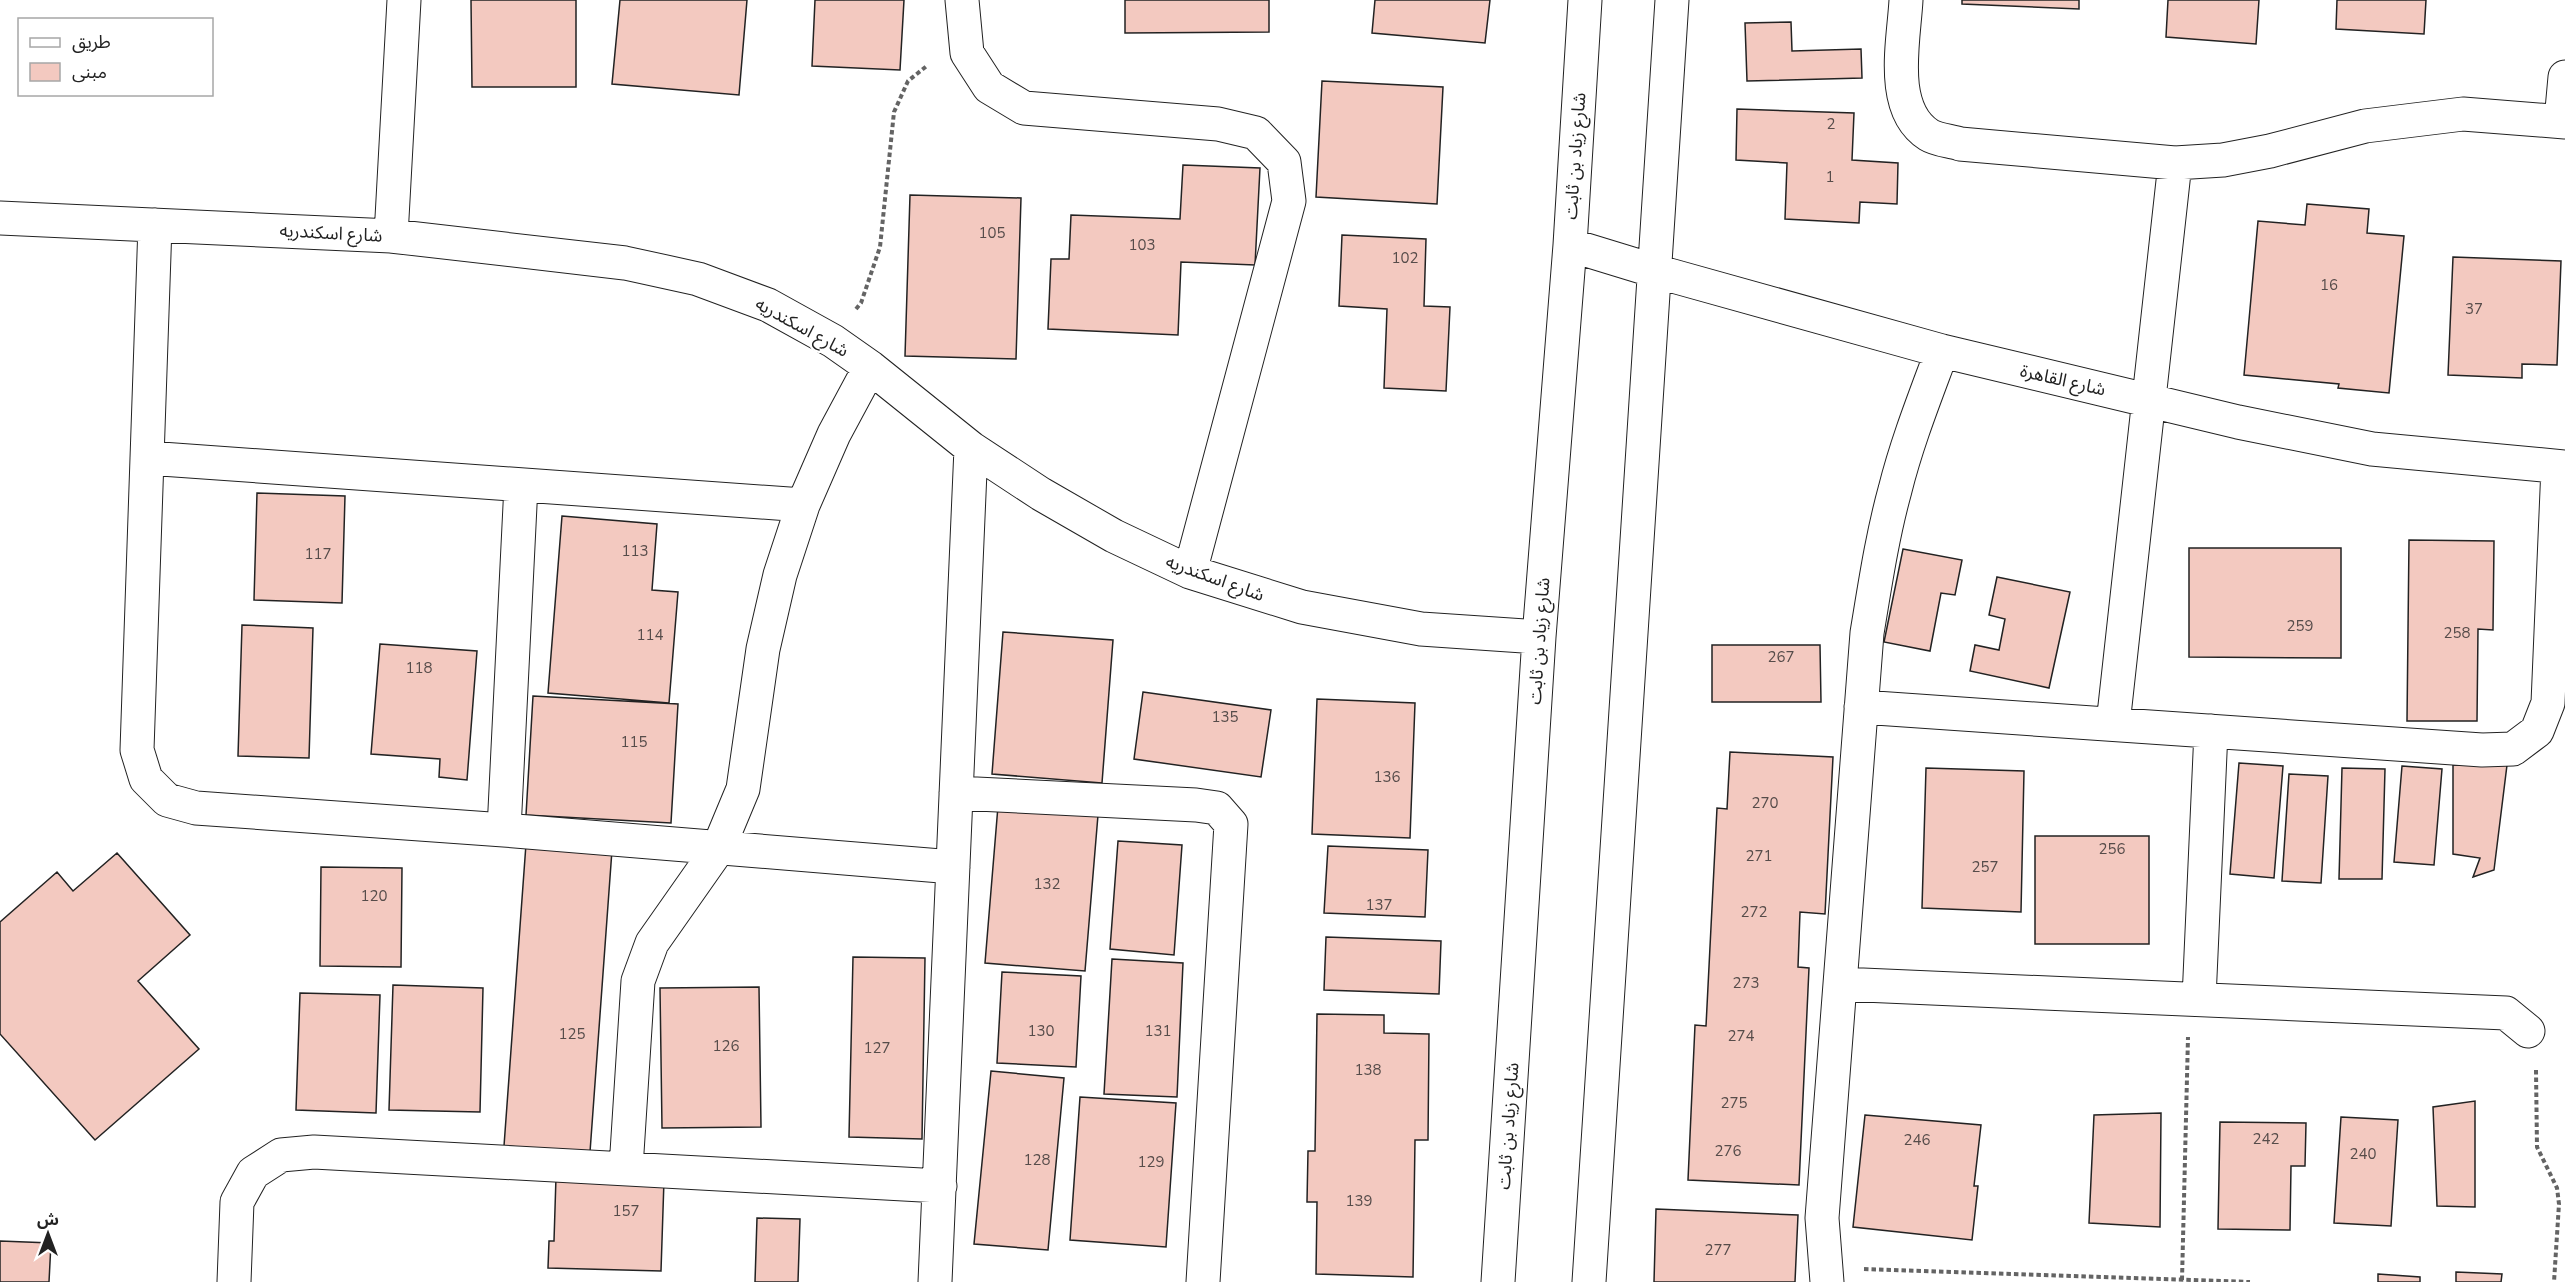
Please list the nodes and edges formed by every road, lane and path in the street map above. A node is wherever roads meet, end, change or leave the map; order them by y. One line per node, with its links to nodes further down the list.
1 (404, 0): 12 (street)
2 (962, 0): 6 (street)
3 (1585, 0): 13 (street, شارع زياد بن ثابت)
4 (1672, 0): 14 (street)
5 (1906, 0): 9 (street)
6 (968, 53): 15 (path); 24 (street)
7 (2565, 77): 8 (street)
8 (2563, 121): 9 (street)
9 (2175, 163): 18 (street)
10 (0, 218): 11 (street, شارع اسكندريه)
11 (155, 225): 12 (street, شارع اسكندريه); 20 (street)
12 (391, 236): 15 (street, شارع اسكندريه)
13 (1570, 245): 14 (street, شارع القاهرة); 25 (street, شارع زياد بن ثابت)
14 (1655, 271): 16 (street, شارع القاهرة); 44 (street)
15 (833, 341): 17 (street, شارع اسكندريه)
16 (1942, 351): 18 (street, شارع القاهرة); 26 (street)
17 (870, 368): 19 (street, شارع اسكندريه); 23 (street)
18 (2148, 400): 21 (street, شارع القاهرة); 27 (street)
19 (971, 448): 24 (street, شارع اسكندريه); 29 (street)
20 (147, 458): 22 (street); 30 (street)
21 (2561, 467): 28 (street)
22 (521, 485): 23 (street); 30 (street)
23 (802, 505): 31 (street)
24 (1190, 572): 25 (street, شارع اسكندريه)
25 (1539, 637): 43 (street, شارع زياد بن ثابت)
26 (1861, 707): 27 (street); 33 (street)
27 (2113, 724): 28 (street)
28 (2211, 731): 34 (street)
29 (956, 793): 32 (street); 42 (street)
30 (504, 830): 31 (street)
31 (718, 849): 32 (street); 36 (street)
32 (953, 867): 37 (street)
33 (1840, 984): 34 (street); 38 (street)
34 (2194, 999): 35 (street); 39 (path)
35 (2528, 1031): 46 (path)
36 (626, 1168): 37 (street); 40 (street)
37 (940, 1186): 41 (street)
38 (1826, 1275): 39 (path)
39 (2182, 1280): 45 (path)
40 (234, 1282)
41 (935, 1282)
42 (1203, 1282)
43 (1497, 1282)
44 (1589, 1282)
45 (2250, 1282)
46 (2554, 1282)

